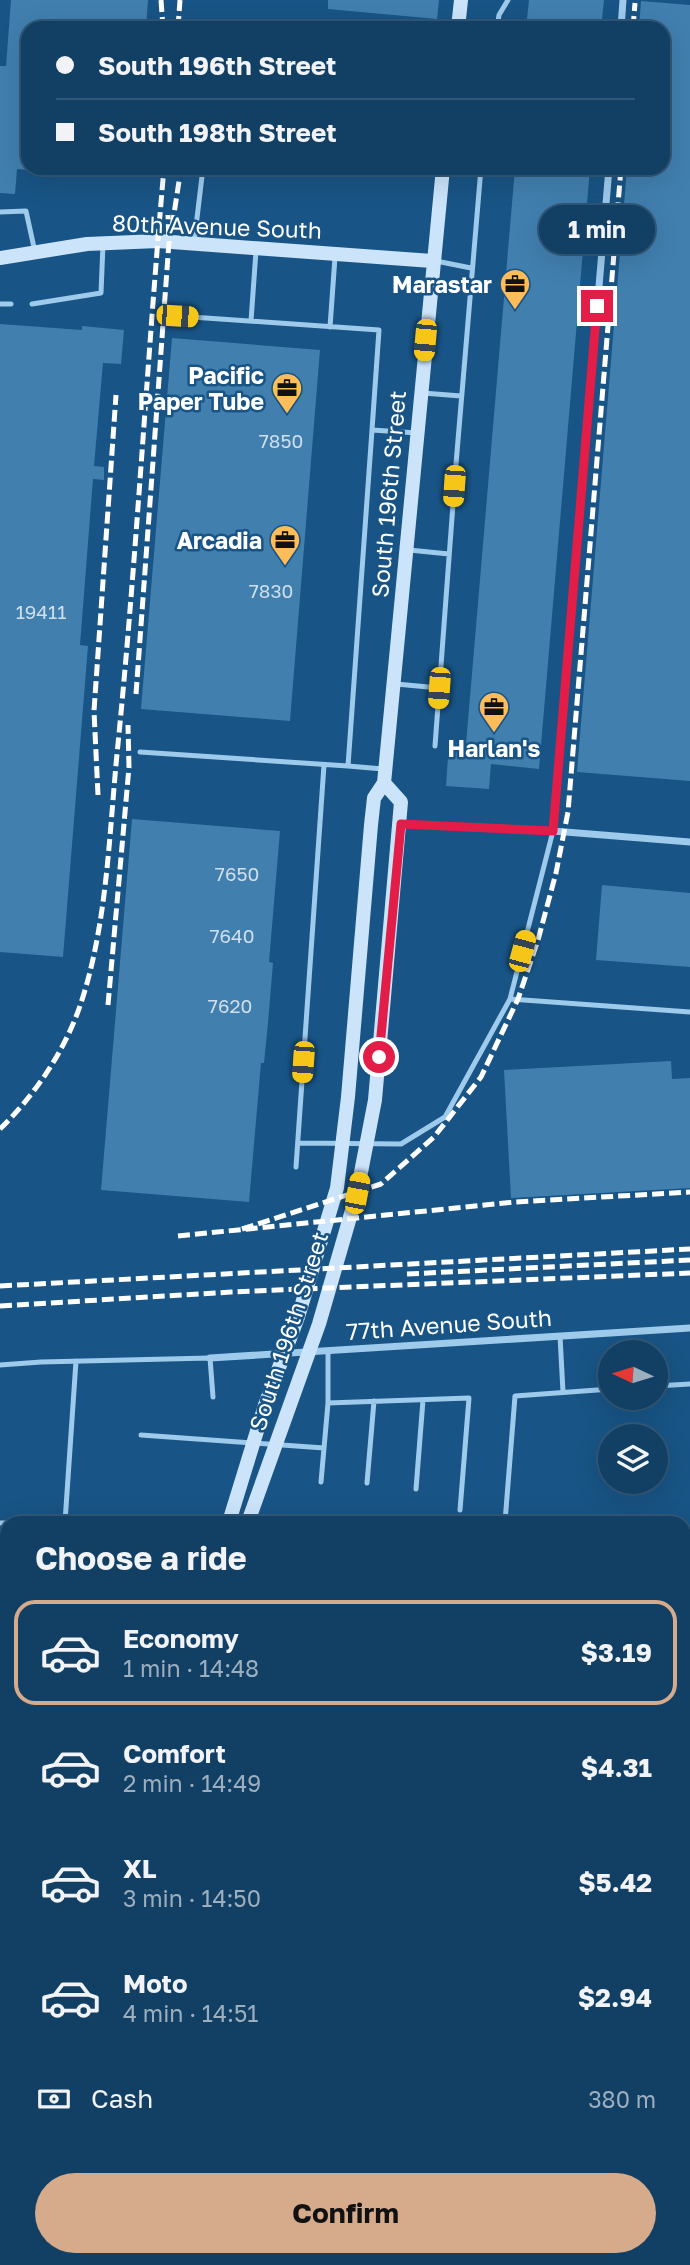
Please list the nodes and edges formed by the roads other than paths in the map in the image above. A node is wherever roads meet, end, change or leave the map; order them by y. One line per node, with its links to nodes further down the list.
1 (461, 0): 4 (main road)
2 (509, 0): 5 (lane)
3 (623, 0): 6 (street)
4 (459, 21)
5 (498, 21)
6 (622, 21)
7 (202, 175): 12 (lane)
8 (442, 175): 18 (main road, South 196th Street)
9 (480, 175): 19 (lane)
10 (608, 175): 40 (street)
11 (0, 212): 15 (lane)
12 (194, 243): 13 (main road, 80th Avenue South); 14 (main road, 80th Avenue South)
13 (103, 244): 15 (main road, 80th Avenue South); 20 (lane)
14 (256, 247): 16 (main road, 80th Avenue South); 24 (lane)
15 (35, 251): 17 (main road, 80th Avenue South)
16 (336, 253): 18 (main road, 80th Avenue South); 25 (lane)
17 (0, 258)
18 (432, 261): 19 (lane); 26 (main road, South 196th Street)
19 (471, 268): 27 (lane)
20 (32, 303)
21 (0, 304): 22 (lane)
22 (11, 304)
23 (177, 316): 24 (lane)
24 (251, 321): 25 (lane)
25 (330, 327): 28 (lane)
26 (420, 393): 27 (lane); 29 (main road, South 196th Street)
27 (461, 396): 31 (lane)
28 (372, 430): 29 (lane); 37 (lane)
29 (416, 433): 30 (main road, South 196th Street)
30 (406, 550): 31 (lane); 32 (main road, South 196th Street)
31 (449, 554): 33 (lane)
32 (393, 683): 33 (lane); 38 (main road, South 196th Street)
33 (439, 688): 34 (lane)
34 (435, 746)
35 (141, 752): 36 (lane)
36 (324, 765): 37 (lane); 44 (lane)
37 (348, 766): 38 (lane)
38 (385, 776): 39 (main road, South 196th Street); 67 (main road, South 196th Street)
39 (401, 824): 40 (street); 68 (main road, South 196th Street)
40 (553, 831): 41 (street); 42 (lane)
41 (690, 842)
42 (510, 999): 43 (lane); 44 (lane)
43 (690, 1012)
44 (298, 1143): 45 (lane)
45 (296, 1167)
46 (690, 1328): 47 (street, 77th Avenue South)
47 (560, 1336): 48 (street, 77th Avenue South); 55 (lane)
48 (328, 1350): 49 (street, 77th Avenue South); 59 (lane)
49 (210, 1358): 50 (lane); 56 (lane)
50 (76, 1361): 51 (lane); 66 (lane)
51 (0, 1365)
52 (690, 1384): 53 (lane)
53 (668, 1385)
54 (598, 1390): 55 (lane)
55 (563, 1392): 69 (lane)
56 (213, 1397)
57 (423, 1400): 58 (lane); 64 (lane); 65 (lane)
58 (373, 1401): 59 (lane); 63 (lane)
59 (328, 1403): 61 (lane)
60 (141, 1435): 61 (lane)
61 (324, 1448): 62 (lane)
62 (321, 1482)
63 (367, 1483)
64 (416, 1489)
65 (460, 1510)
66 (65, 1516)
67 (231, 1516)
68 (250, 1516)
69 (505, 1516)

